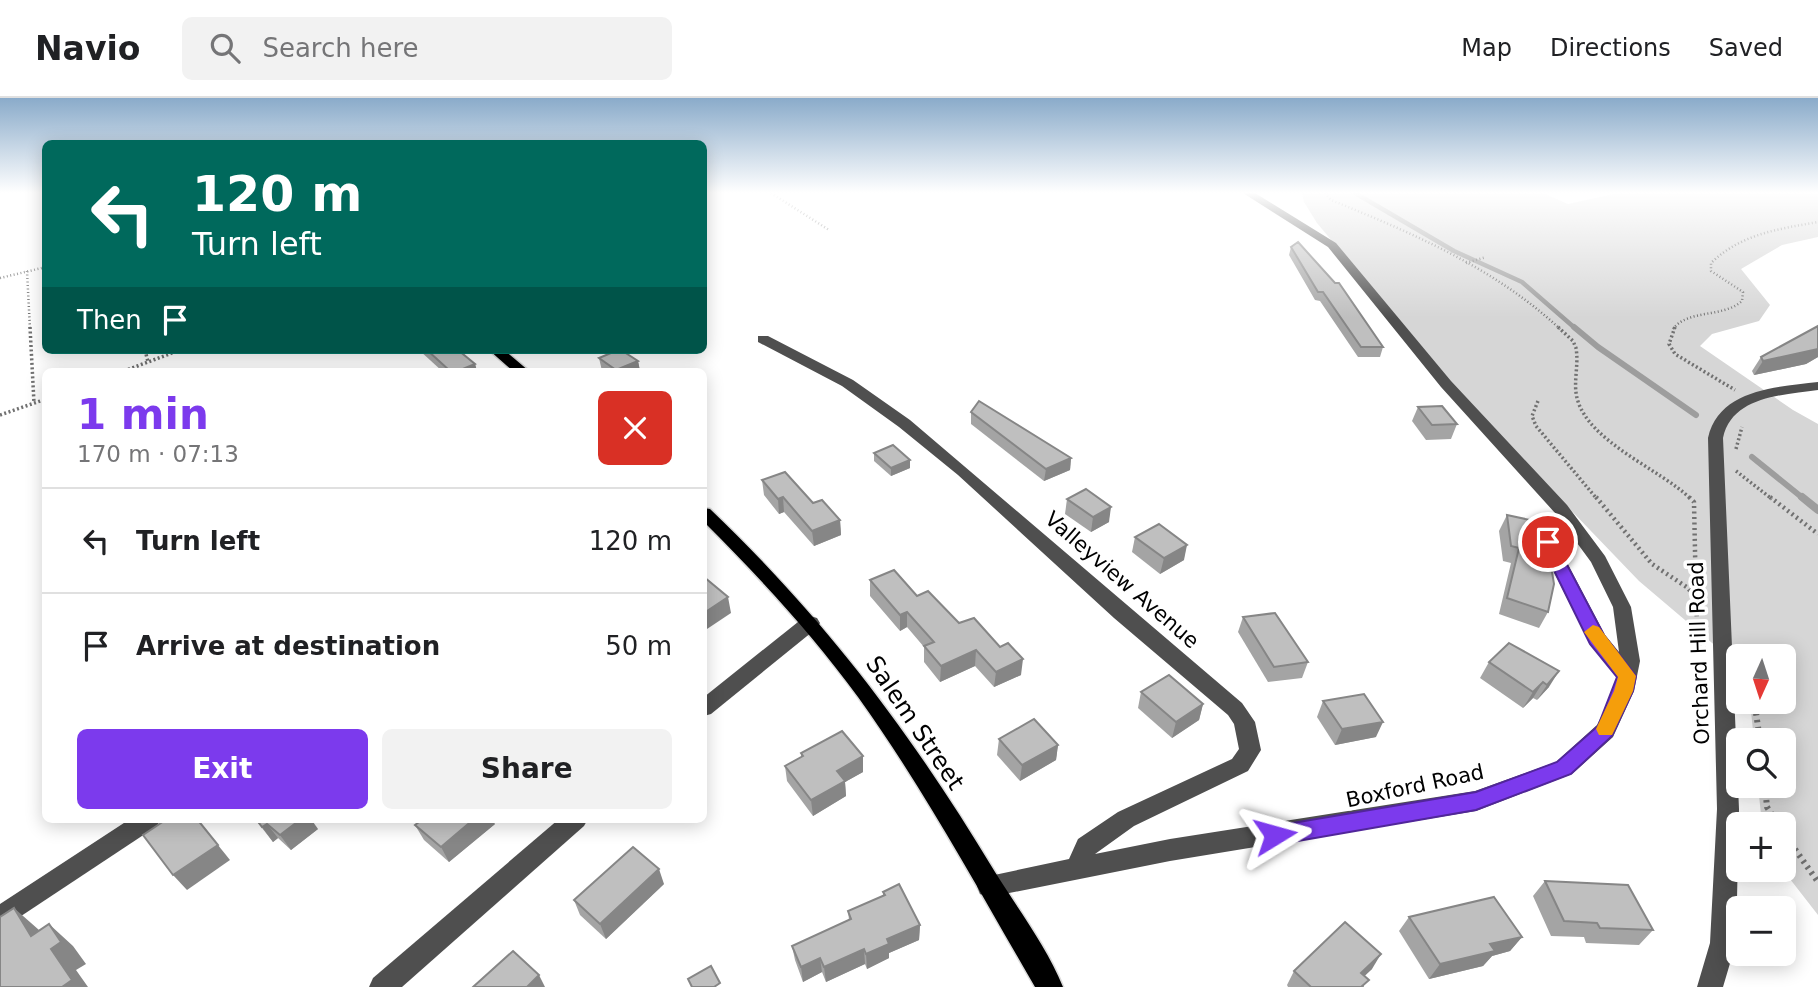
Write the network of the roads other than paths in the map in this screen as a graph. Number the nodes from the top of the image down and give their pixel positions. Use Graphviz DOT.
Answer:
graph roads {
  1 [pos="1315,234"];
  2 [pos="762,339"];
  3 [pos="501,354"];
  4 [pos="518,368"];
  5 [pos="1818,386"];
  6 [pos="707,516"];
  7 [pos="1548,542"];
  8 [pos="810,623"];
  9 [pos="1627,676"];
  10 [pos="707,706"];
  11 [pos="143,823"];
  12 [pos="571,823"];
  13 [pos="1077,869"];
  14 [pos="989,886"];
  15 [pos="0,918"];
  16 [pos="382,987"];
  17 [pos="1050,987"];
  18 [pos="1710,987"];
  1 -- 9 [label="street, Boxford Road"];
  2 -- 13 [label="street, Valleyview Avenue"];
  3 -- 4 [label="main road"];
  5 -- 18 [label="street, Orchard Hill Road"];
  6 -- 8 [label="main road, Salem Street"];
  7 -- 9 [label="street"];
  8 -- 10 [label="street"];
  8 -- 14 [label="main road, Salem Street"];
  9 -- 13 [label="street, Boxford Road"];
  11 -- 15 [label="street"];
  12 -- 16 [label="street"];
  13 -- 14 [label="street, Boxford Road"];
  14 -- 17 [label="main road, Salem Street"];
}
